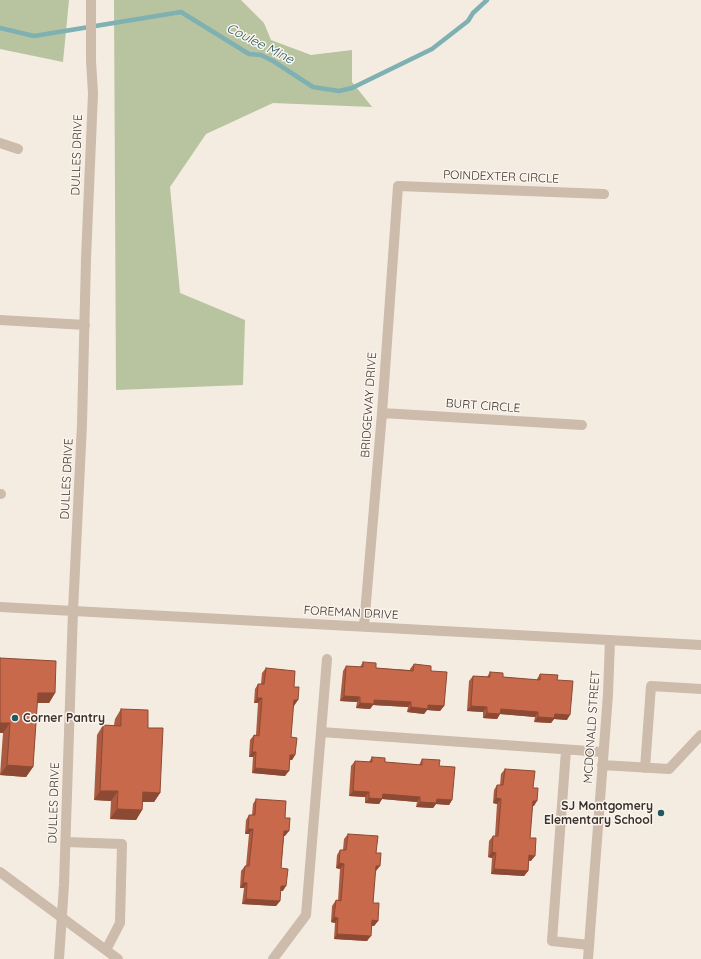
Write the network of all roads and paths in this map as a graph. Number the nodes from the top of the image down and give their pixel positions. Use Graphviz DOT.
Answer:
graph roads {
  1 [pos="91,0"];
  2 [pos="0,143"];
  3 [pos="18,149"];
  4 [pos="398,186"];
  5 [pos="604,194"];
  6 [pos="0,320"];
  7 [pos="85,325"];
  8 [pos="382,413"];
  9 [pos="582,425"];
  10 [pos="0,607"];
  11 [pos="74,611"];
  12 [pos="364,626"];
  13 [pos="610,640"];
  14 [pos="701,645"];
  15 [pos="327,659"];
  16 [pos="701,689"];
  17 [pos="321,732"];
  18 [pos="701,735"];
  19 [pos="566,750"];
  20 [pos="603,752"];
  21 [pos="602,765"];
  22 [pos="645,768"];
  23 [pos="66,842"];
  24 [pos="0,872"];
  25 [pos="62,918"];
  26 [pos="589,945"];
  27 [pos="106,950"];
  28 [pos="59,959"];
  29 [pos="118,959"];
  30 [pos="273,959"];
  31 [pos="588,959"];
  1 -- 7 [label="street, DULLES DRIVE"];
  2 -- 3 [label="street"];
  4 -- 5 [label="street, POINDEXTER CIRCLE"];
  4 -- 8 [label="street, BRIDGEWAY DRIVE"];
  6 -- 7 [label="street"];
  7 -- 11 [label="street, DULLES DRIVE"];
  8 -- 9 [label="street, BURT CIRCLE"];
  8 -- 12 [label="street, BRIDGEWAY DRIVE"];
  10 -- 11 [label="street, FOREMAN DRIVE"];
  11 -- 12 [label="street, FOREMAN DRIVE"];
  11 -- 23 [label="street, DULLES DRIVE"];
  12 -- 13 [label="street, FOREMAN DRIVE"];
  13 -- 14 [label="street, FOREMAN DRIVE"];
  13 -- 20 [label="street, MCDONALD STREET"];
  15 -- 17 [label="street"];
  16 -- 22 [label="street"];
  17 -- 19 [label="street"];
  17 -- 30 [label="street"];
  18 -- 22 [label="street"];
  19 -- 20 [label="street"];
  19 -- 26 [label="street"];
  20 -- 21 [label="street, MCDONALD STREET"];
  21 -- 22 [label="street"];
  21 -- 26 [label="street, MCDONALD STREET"];
  23 -- 25 [label="street, DULLES DRIVE"];
  23 -- 27 [label="street"];
  24 -- 25 [label="street"];
  25 -- 27 [label="street"];
  25 -- 28 [label="street, DULLES DRIVE"];
  26 -- 31 [label="street, MCDONALD STREET"];
  27 -- 29 [label="street"];
}
